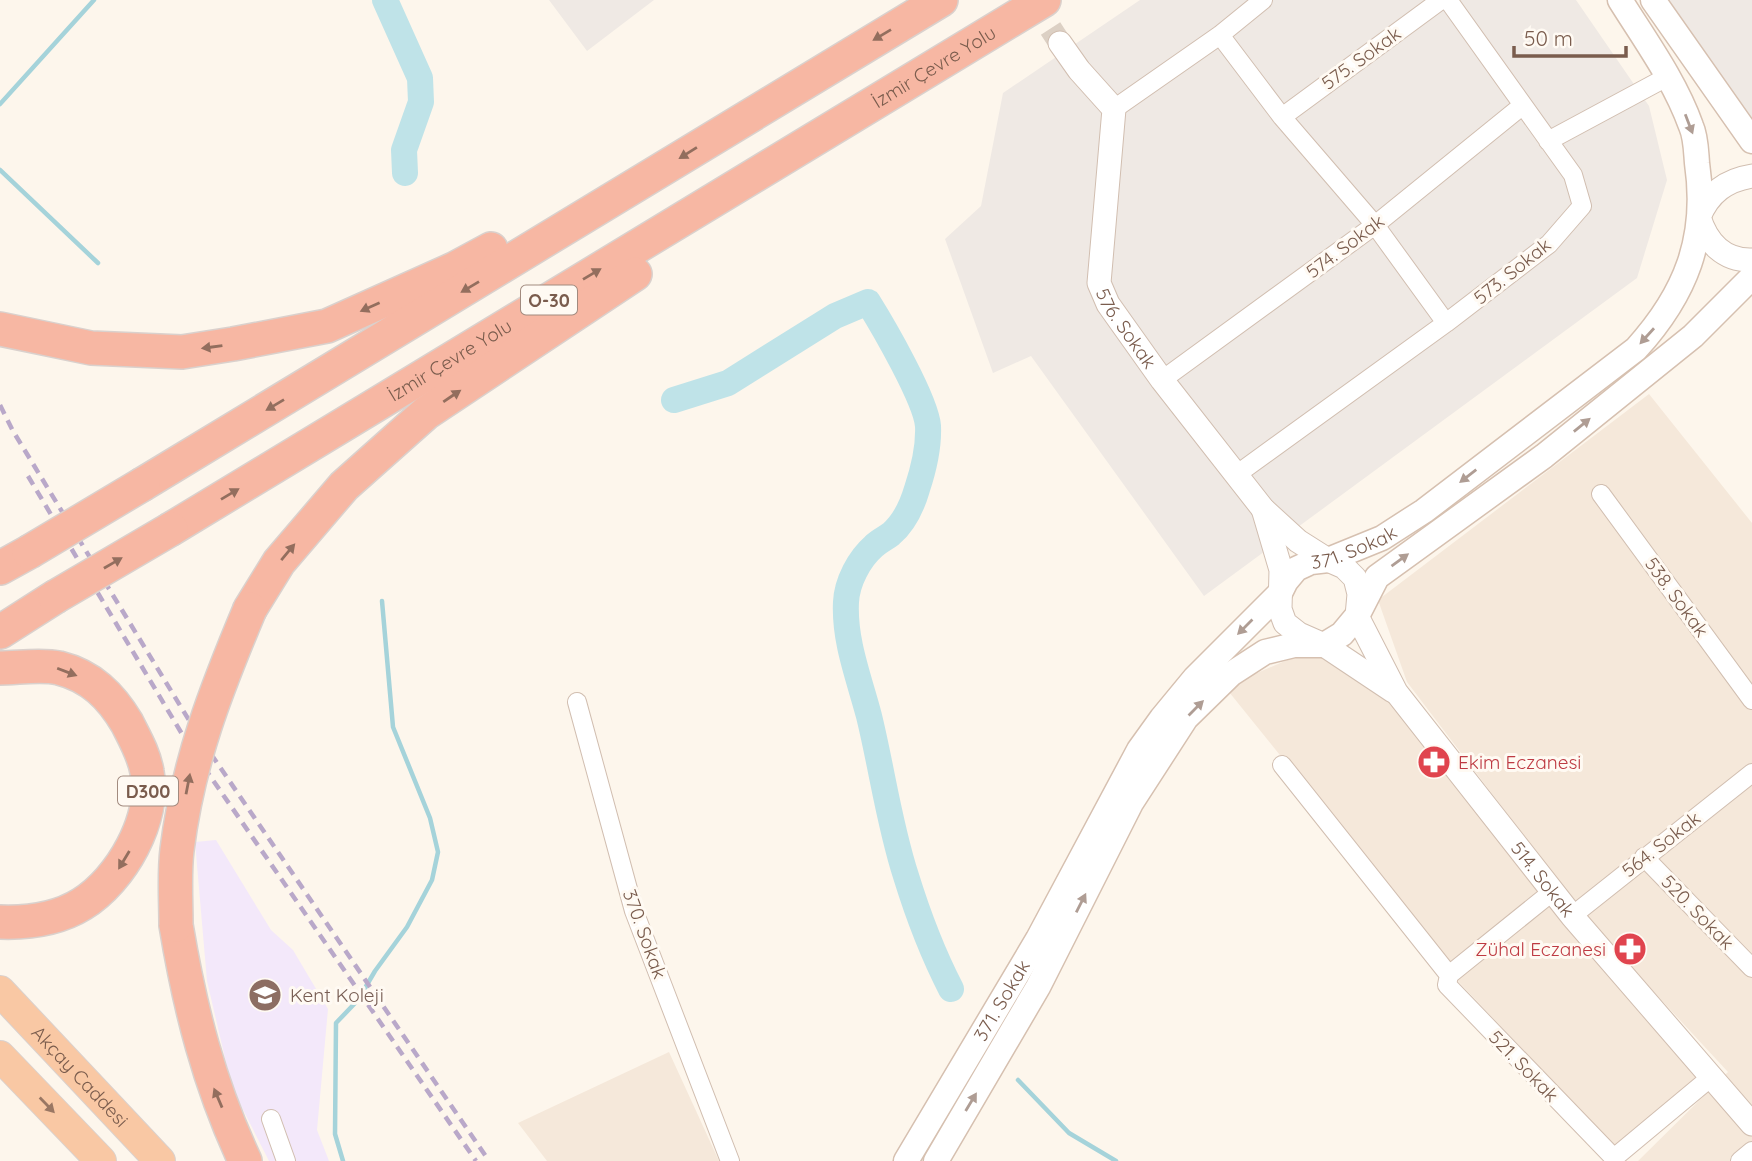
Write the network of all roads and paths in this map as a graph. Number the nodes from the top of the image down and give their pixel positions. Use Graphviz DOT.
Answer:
graph roads {
  1 [pos="941,0"];
  2 [pos="1044,0"];
  3 [pos="1263,0"];
  4 [pos="1441,0"];
  5 [pos="1448,0"];
  6 [pos="1620,0"];
  7 [pos="1653,0"];
  8 [pos="1220,35"];
  9 [pos="1060,43"];
  10 [pos="927,71"];
  11 [pos="1667,77"];
  12 [pos="1523,105"];
  13 [pos="1114,109"];
  14 [pos="1282,117"];
  15 [pos="1548,141"];
  16 [pos="1752,141"];
  17 [pos="653,174"];
  18 [pos="1752,176"];
  19 [pos="1699,217"];
  20 [pos="1375,225"];
  21 [pos="1752,260"];
  22 [pos="1752,277"];
  23 [pos="1446,323"];
  24 [pos="0,329"];
  25 [pos="1162,380"];
  26 [pos="1236,475"];
  27 [pos="1601,494"];
  28 [pos="1263,509"];
  29 [pos="1328,560"];
  30 [pos="0,568"];
  31 [pos="1280,593"];
  32 [pos="1357,616"];
  33 [pos="0,632"];
  34 [pos="1324,645"];
  35 [pos="0,668"];
  36 [pos="1395,692"];
  37 [pos="1752,700"];
  38 [pos="577,702"];
  39 [pos="1282,765"];
  40 [pos="1752,773"];
  41 [pos="1644,857"];
  42 [pos="1552,892"];
  43 [pos="1572,916"];
  44 [pos="0,922"];
  45 [pos="1752,968"];
  46 [pos="1449,975"];
  47 [pos="0,991"];
  48 [pos="0,1056"];
  49 [pos="1710,1078"];
  50 [pos="1748,1113"];
  51 [pos="271,1119"];
  52 [pos="1752,1151"];
  53 [pos="1614,1159"];
  54 [pos="101,1161"];
  55 [pos="160,1161"];
  56 [pos="245,1161"];
  57 [pos="286,1161"];
  58 [pos="730,1161"];
  59 [pos="906,1161"];
  60 [pos="936,1161"];
  61 [pos="1740,1161"];
  1 -- 17 [label="highway, O-30, one-way"];
  2 -- 10 [label="highway, İzmir Çevre Yolu / O-30"];
  3 -- 8 [label="street"];
  4 -- 14 [label="street, 575. Sokak"];
  5 -- 12 [label="street, 573. Sokak"];
  6 -- 11 [label="main road, 371. Sokak"];
  7 -- 16 [label="main road"];
  8 -- 13 [label="street"];
  8 -- 14 [label="street"];
  9 -- 13 [label="street"];
  33 -- 10 [label="highway, İzmir Çevre Yolu / O-30, one-way, bridge"];
  56 -- 10 [label="highway, one-way, bridge"];
  11 -- 15 [label="street"];
  11 -- 19 [label="main road, 371. Sokak, one-way"];
  12 -- 15 [label="street, 573. Sokak"];
  12 -- 20 [label="street, 574. Sokak"];
  13 -- 25 [label="street, 576. Sokak"];
  14 -- 20 [label="street"];
  15 -- 23 [label="street, 573. Sokak"];
  17 -- 24 [label="highway, one-way"];
  17 -- 30 [label="highway, O-30, one-way, bridge"];
  18 -- 19 [label="street"];
  19 -- 21 [label="street"];
  19 -- 29 [label="main road, 371. Sokak, one-way"];
  20 -- 23 [label="street"];
  20 -- 25 [label="street, 574. Sokak"];
  32 -- 22 [label="main road, 371. Sokak, one-way"];
  23 -- 26 [label="street, 573. Sokak"];
  25 -- 26 [label="street, 576. Sokak"];
  26 -- 28 [label="street, 576. Sokak"];
  27 -- 37 [label="street, 538. Sokak"];
  28 -- 29 [label="street"];
  28 -- 31 [label="street"];
  29 -- 31 [label="main road, 371. Sokak"];
  29 -- 32 [label="street"];
  31 -- 34 [label="street"];
  31 -- 59 [label="main road, 371. Sokak, one-way"];
  32 -- 34 [label="main road, 371. Sokak"];
  32 -- 36 [label="street"];
  34 -- 36 [label="street"];
  60 -- 34 [label="main road, 371. Sokak, one-way"];
  35 -- 44 [label="highway, D300, one-way"];
  36 -- 42 [label="street, 514. Sokak"];
  38 -- 58 [label="street, 370. Sokak"];
  39 -- 46 [label="street"];
  40 -- 41 [label="street, 564. Sokak"];
  41 -- 43 [label="street, 564. Sokak"];
  41 -- 45 [label="street, 520. Sokak"];
  42 -- 43 [label="street, 514. Sokak"];
  42 -- 46 [label="street"];
  43 -- 49 [label="street, 514. Sokak"];
  46 -- 53 [label="street, 521. Sokak"];
  47 -- 55 [label="highway, Akçay Caddesi"];
  48 -- 54 [label="highway, one-way"];
  49 -- 50 [label="street, 514. Sokak"];
  49 -- 53 [label="street, 521. Sokak"];
  51 -- 57 [label="street"];
  52 -- 61 [label="street"];
}
